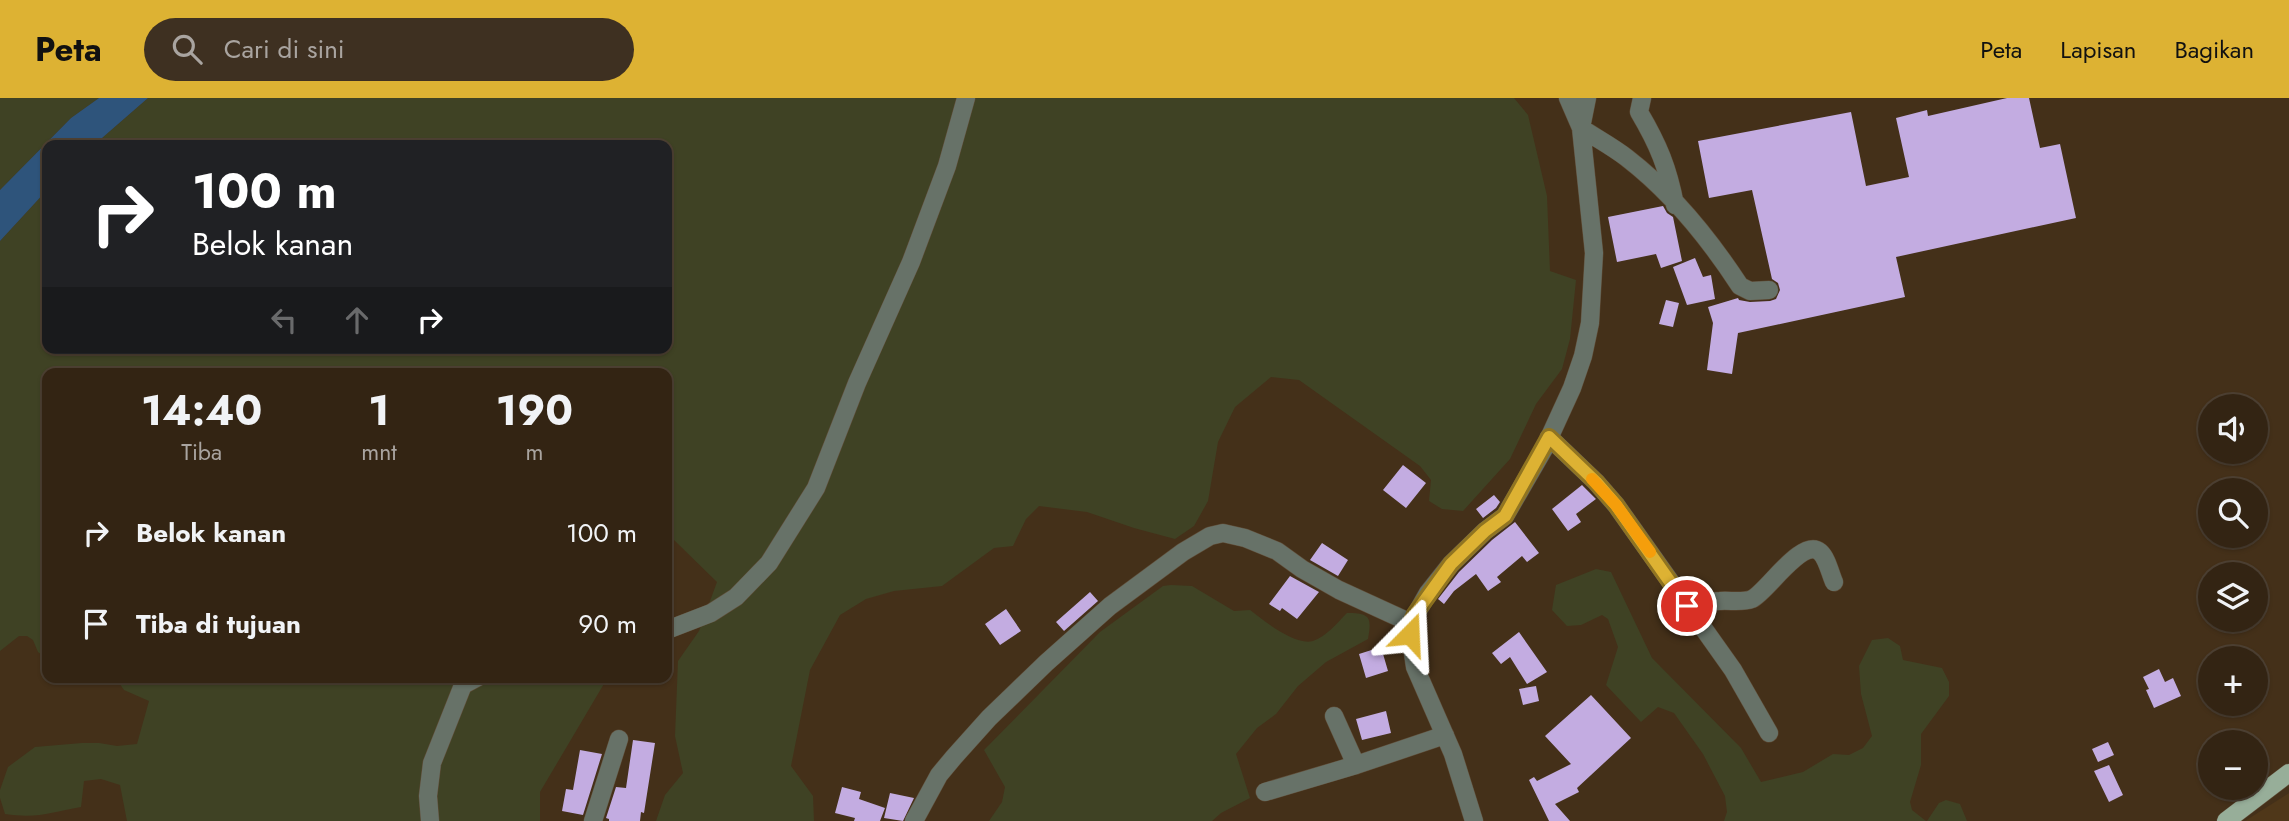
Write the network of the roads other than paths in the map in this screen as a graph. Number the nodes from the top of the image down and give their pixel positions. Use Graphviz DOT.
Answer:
graph roads {
  1 [pos="966,98"];
  2 [pos="1568,98"];
  3 [pos="1587,98"];
  4 [pos="1642,98"];
  5 [pos="1581,128"];
  6 [pos="1675,205"];
  7 [pos="1769,290"];
  8 [pos="1549,437"];
  9 [pos="1834,582"];
  10 [pos="1687,606"];
  11 [pos="1411,623"];
  12 [pos="672,629"];
  13 [pos="467,683"];
  14 [pos="1334,716"];
  15 [pos="1769,733"];
  16 [pos="1445,735"];
  17 [pos="619,739"];
  18 [pos="1356,765"];
  19 [pos="2289,773"];
  20 [pos="1265,792"];
  21 [pos="430,821"];
  22 [pos="593,821"];
  23 [pos="914,821"];
  24 [pos="1474,821"];
  25 [pos="2226,821"];
  1 -- 12 [label="street"];
  2 -- 5 [label="street"];
  3 -- 5 [label="street"];
  4 -- 6 [label="street"];
  5 -- 6 [label="street"];
  5 -- 8 [label="street"];
  6 -- 7 [label="street"];
  8 -- 10 [label="street"];
  8 -- 11 [label="street"];
  9 -- 10 [label="street"];
  10 -- 15 [label="street"];
  11 -- 16 [label="street"];
  11 -- 23 [label="street"];
  13 -- 21 [label="street"];
  14 -- 18 [label="street"];
  16 -- 18 [label="street"];
  16 -- 24 [label="street"];
  17 -- 22 [label="street"];
  18 -- 20 [label="street"];
  19 -- 25 [label="main road"];
}
